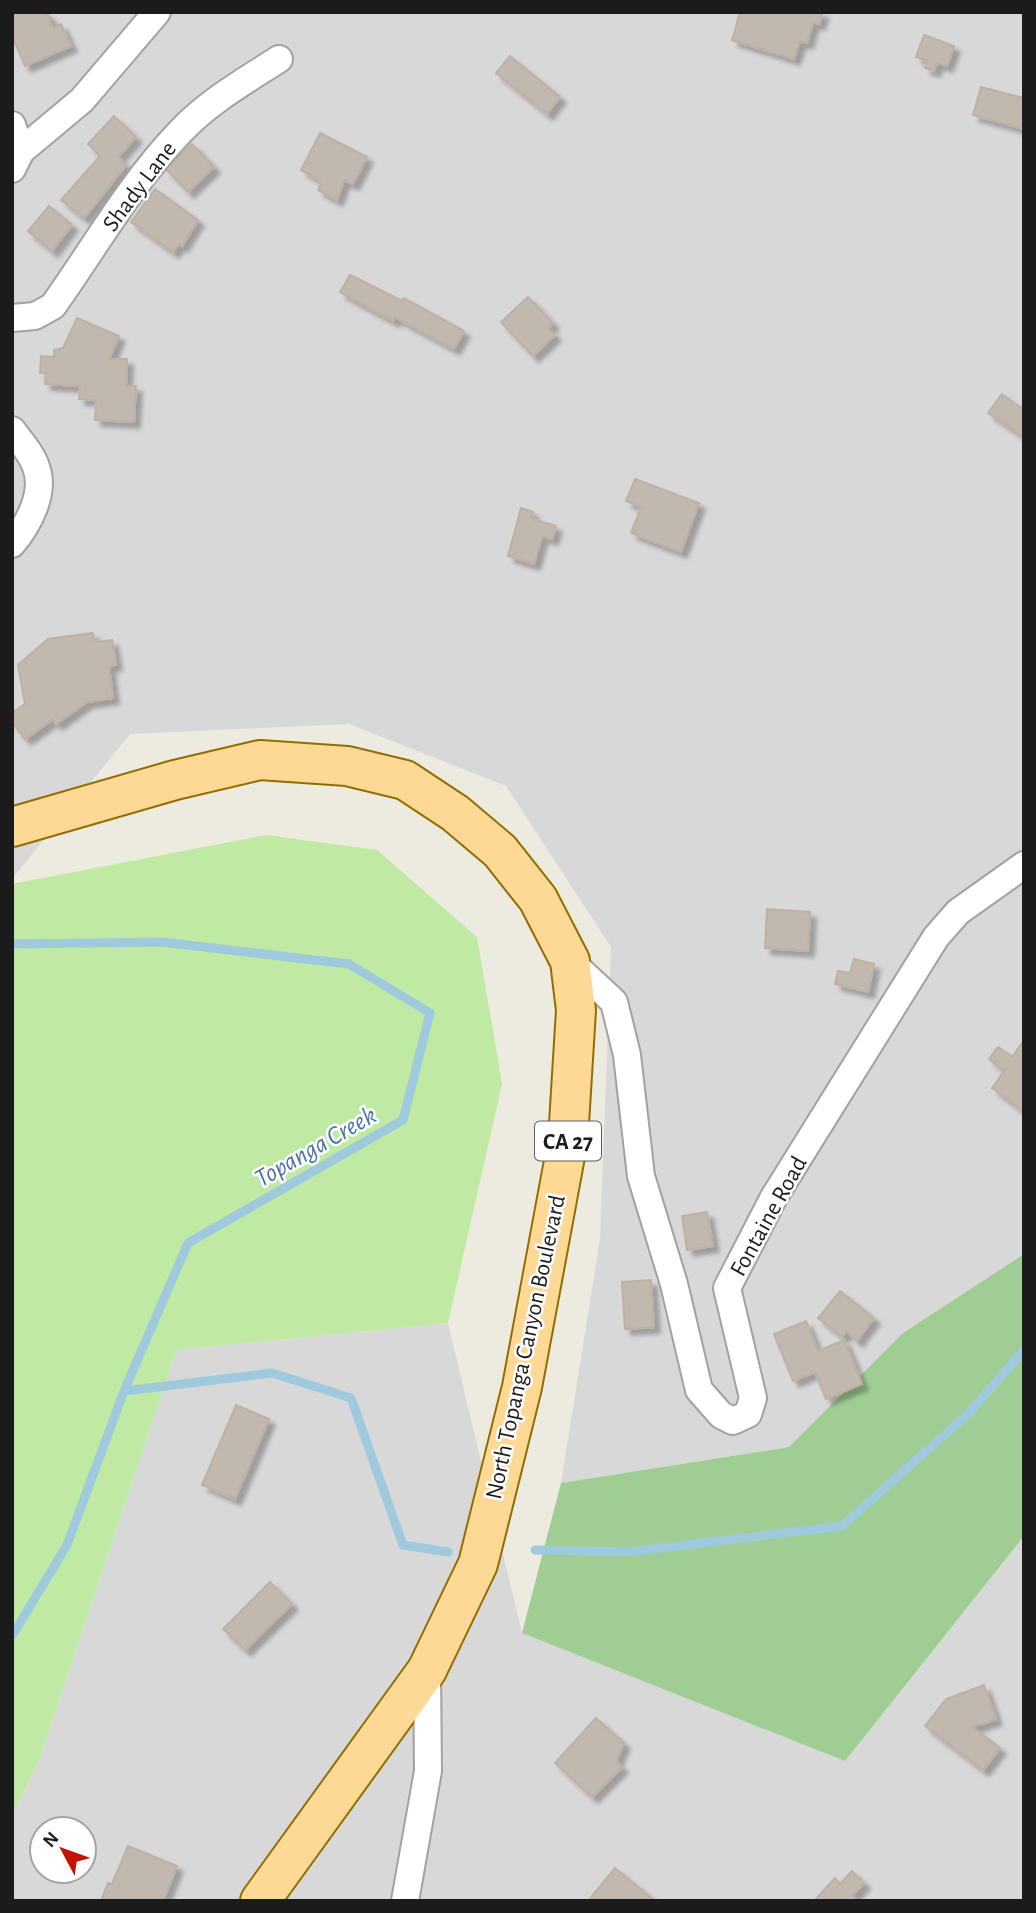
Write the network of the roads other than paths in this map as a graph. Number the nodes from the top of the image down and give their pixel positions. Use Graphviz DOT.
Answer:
graph roads {
  1 [pos="157,12"];
  2 [pos="279,59"];
  3 [pos="12,125"];
  4 [pos="17,160"];
  5 [pos="12,318"];
  6 [pos="12,430"];
  7 [pos="12,544"];
  8 [pos="12,828"];
  9 [pos="1024,865"];
  10 [pos="570,961"];
  11 [pos="427,1670"];
  12 [pos="260,1901"];
  13 [pos="405,1901"];
  1 -- 4 [label="street"];
  2 -- 5 [label="street, Shady Lane"];
  3 -- 4 [label="street"];
  6 -- 7 [label="street"];
  8 -- 10 [label="main road, North Topanga Canyon Boulevard / CA 27"];
  9 -- 10 [label="street, Fontaine Road"];
  10 -- 11 [label="main road, North Topanga Canyon Boulevard / CA 27"];
  11 -- 12 [label="main road, North Topanga Canyon Boulevard / CA 27"];
  11 -- 13 [label="street"];
}
